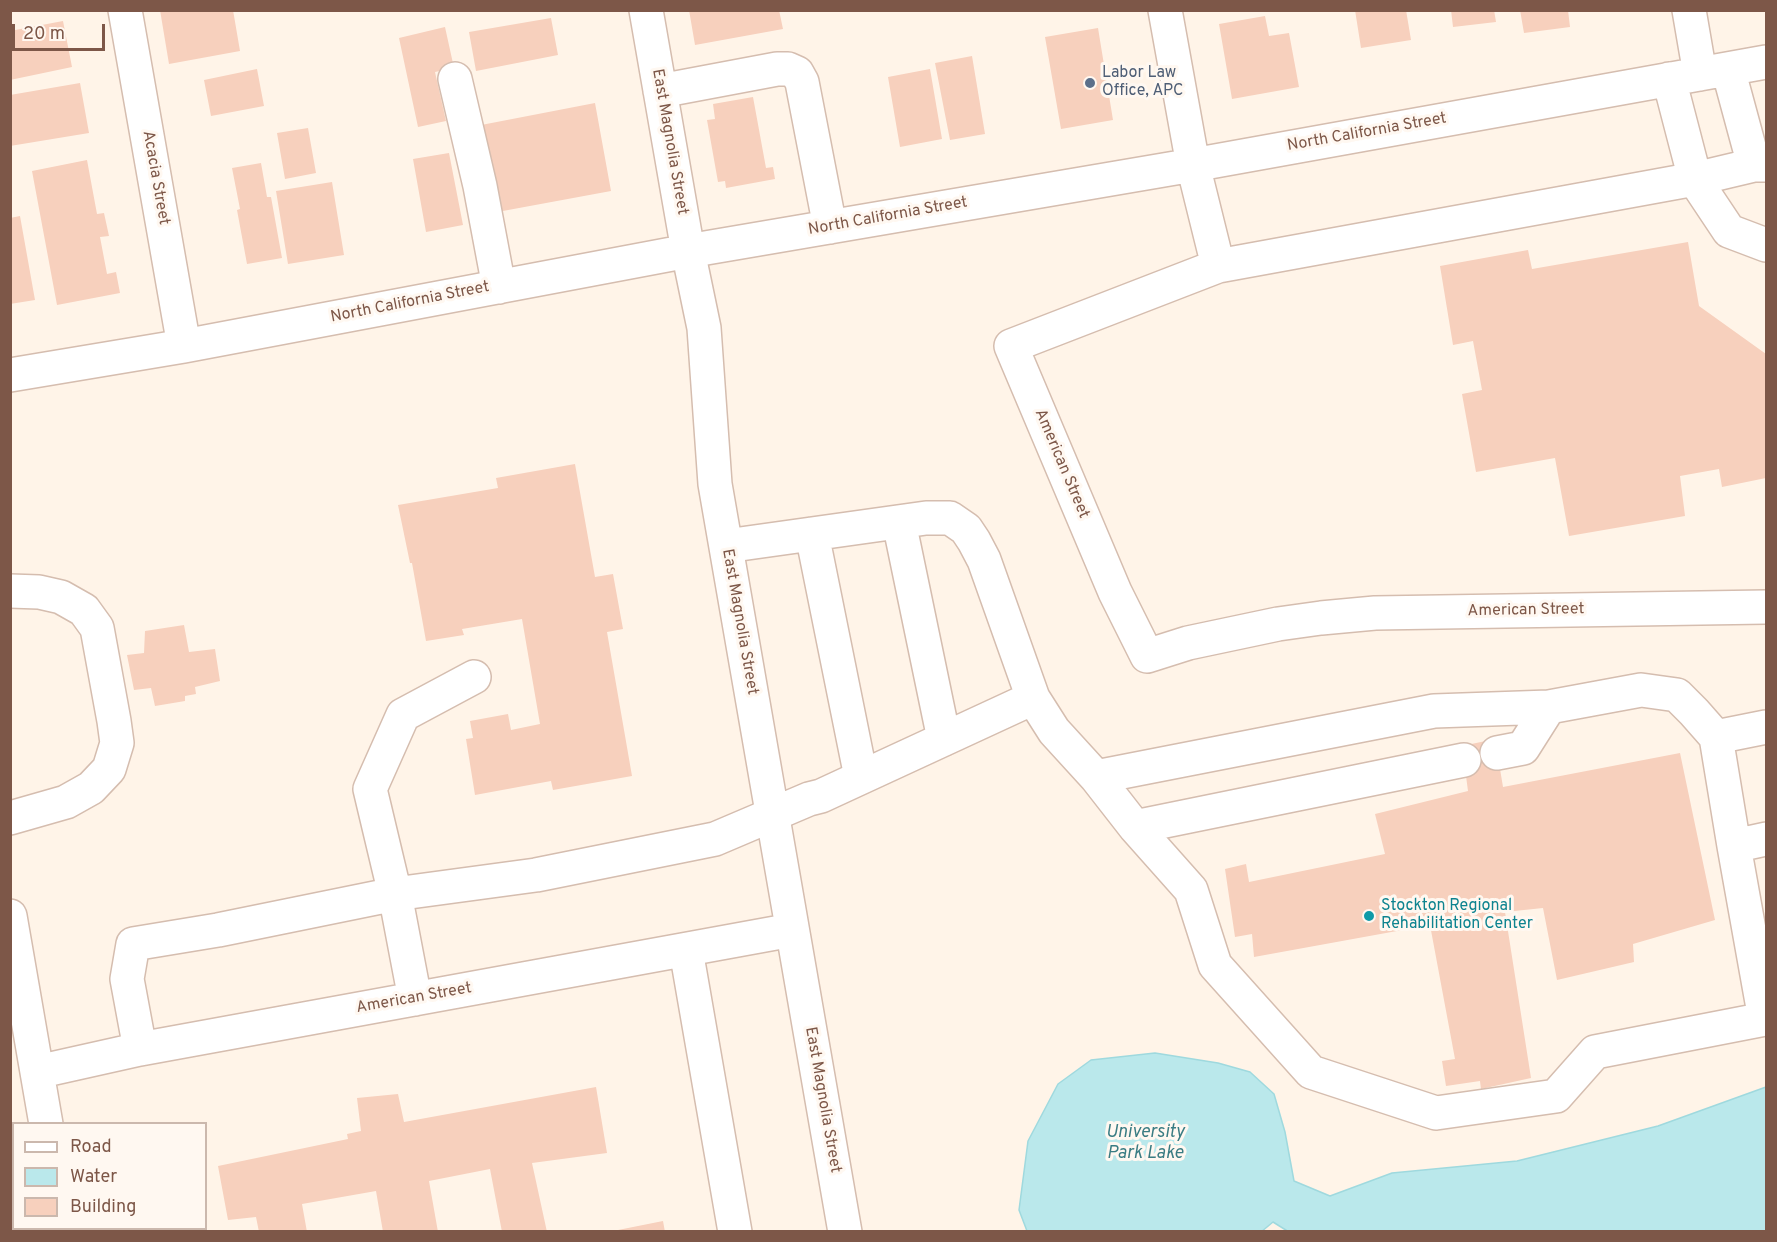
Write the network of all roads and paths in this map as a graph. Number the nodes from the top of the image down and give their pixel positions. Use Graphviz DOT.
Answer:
graph roads {
  1 [pos="125,10"];
  2 [pos="646,10"];
  3 [pos="1165,10"];
  4 [pos="1689,10"];
  5 [pos="1767,62"];
  6 [pos="1699,74"];
  7 [pos="454,79"];
  8 [pos="660,91"];
  9 [pos="1193,165"];
  10 [pos="1760,165"];
  11 [pos="1695,179"];
  12 [pos="830,227"];
  13 [pos="1767,244"];
  14 [pos="688,251"];
  15 [pos="1218,266"];
  16 [pos="499,287"];
  17 [pos="184,346"];
  18 [pos="10,375"];
  19 [pos="899,522"];
  20 [pos="812,534"];
  21 [pos="726,546"];
  22 [pos="10,591"];
  23 [pos="1767,607"];
  24 [pos="474,677"];
  25 [pos="1032,698"];
  26 [pos="1549,707"];
  27 [pos="1767,727"];
  28 [pos="1716,737"];
  29 [pos="944,739"];
  30 [pos="1497,753"];
  31 [pos="1464,760"];
  32 [pos="861,777"];
  33 [pos="1096,777"];
  34 [pos="773,815"];
  35 [pos="10,818"];
  36 [pos="1135,827"];
  37 [pos="1767,839"];
  38 [pos="1734,846"];
  39 [pos="395,894"];
  40 [pos="10,916"];
  41 [pos="1758,926"];
  42 [pos="792,930"];
  43 [pos="686,950"];
  44 [pos="415,999"];
  45 [pos="1766,1018"];
  46 [pos="140,1049"];
  47 [pos="37,1072"];
  48 [pos="46,1122"];
  49 [pos="735,1232"];
  50 [pos="845,1232"];
  1 -- 17 [label="street, Acacia Street"];
  2 -- 8 [label="street, East Magnolia Street"];
  3 -- 9 [label="street"];
  4 -- 6 [label="street"];
  5 -- 6 [label="street, North California Street"];
  6 -- 9 [label="street, North California Street"];
  6 -- 10 [label="street"];
  6 -- 11 [label="street"];
  7 -- 16 [label="street"];
  8 -- 12 [label="street"];
  8 -- 14 [label="street, East Magnolia Street"];
  9 -- 12 [label="street, North California Street"];
  9 -- 15 [label="street"];
  10 -- 11 [label="street, American Street"];
  11 -- 13 [label="street"];
  11 -- 15 [label="street, American Street"];
  12 -- 14 [label="street, North California Street"];
  14 -- 16 [label="street, North California Street"];
  14 -- 21 [label="street, East Magnolia Street"];
  15 -- 23 [label="street, American Street"];
  16 -- 17 [label="street, North California Street"];
  17 -- 18 [label="street, North California Street"];
  19 -- 20 [label="street"];
  19 -- 25 [label="street"];
  19 -- 29 [label="street"];
  20 -- 21 [label="street"];
  20 -- 32 [label="street"];
  21 -- 34 [label="street, East Magnolia Street"];
  22 -- 35 [label="street"];
  24 -- 39 [label="street"];
  25 -- 29 [label="street"];
  25 -- 33 [label="street"];
  26 -- 28 [label="street"];
  26 -- 30 [label="street"];
  26 -- 33 [label="street"];
  27 -- 28 [label="street"];
  28 -- 38 [label="street"];
  29 -- 32 [label="street"];
  31 -- 36 [label="street"];
  32 -- 34 [label="street"];
  33 -- 36 [label="street"];
  34 -- 39 [label="street"];
  34 -- 42 [label="street, East Magnolia Street"];
  36 -- 45 [label="street"];
  37 -- 38 [label="street"];
  38 -- 41 [label="street"];
  39 -- 44 [label="street"];
  39 -- 46 [label="street"];
  40 -- 47 [label="street"];
  41 -- 45 [label="street"];
  42 -- 43 [label="street, American Street"];
  42 -- 50 [label="street, East Magnolia Street"];
  43 -- 44 [label="street, American Street"];
  43 -- 49 [label="street"];
  44 -- 46 [label="street, American Street"];
  46 -- 47 [label="street, American Street"];
  47 -- 48 [label="street"];
}
